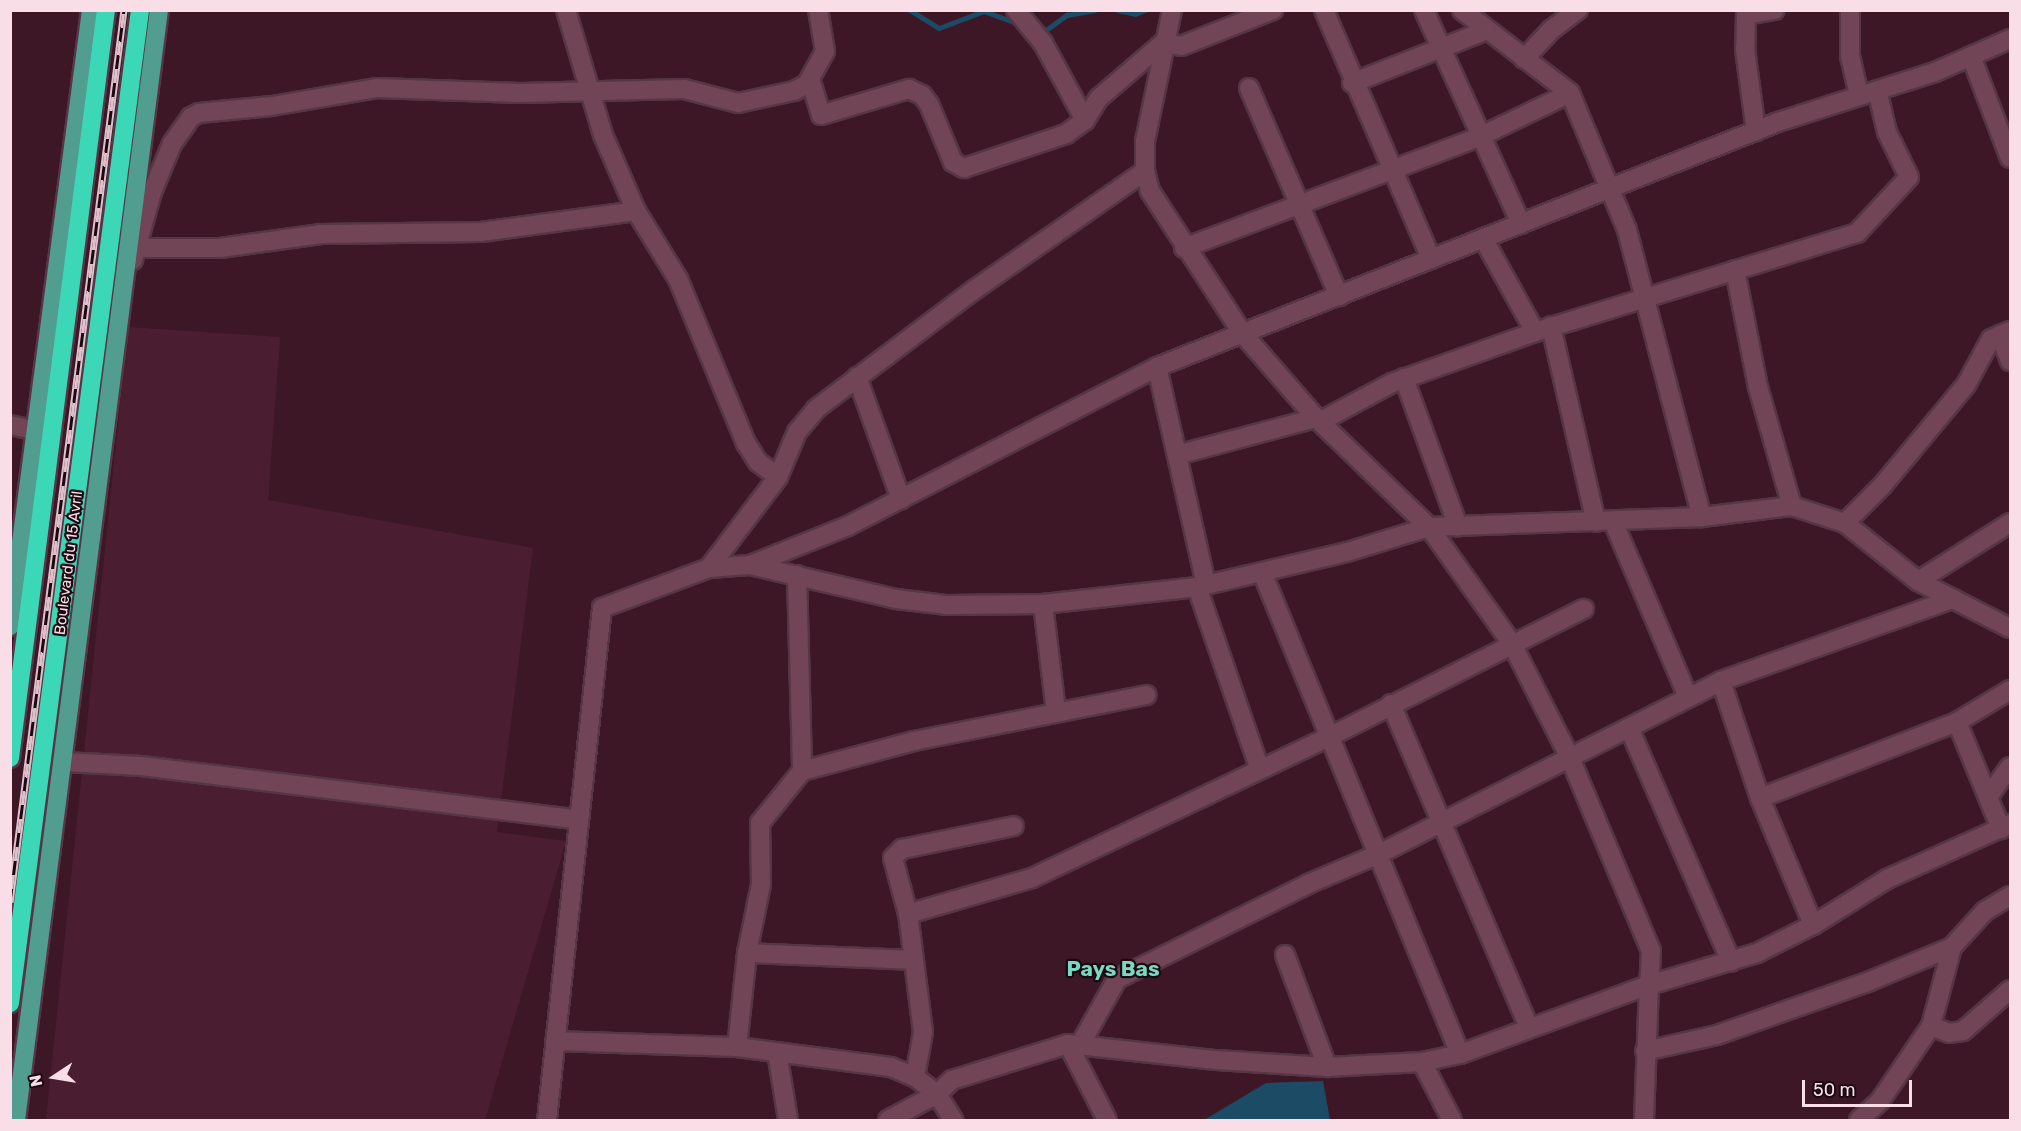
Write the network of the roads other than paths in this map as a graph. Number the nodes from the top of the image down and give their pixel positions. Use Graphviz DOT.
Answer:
graph roads {
  1 [pos="92,10"];
  2 [pos="106,10"];
  3 [pos="140,10"];
  4 [pos="159,10"];
  5 [pos="566,10"];
  6 [pos="818,10"];
  7 [pos="1172,10"];
  8 [pos="1273,10"];
  9 [pos="1324,10"];
  10 [pos="1424,10"];
  11 [pos="1462,10"];
  12 [pos="1578,10"];
  13 [pos="1775,10"];
  14 [pos="1850,10"];
  15 [pos="1018,11"];
  16 [pos="1746,13"];
  17 [pos="1487,30"];
  18 [pos="2010,39"];
  19 [pos="1163,44"];
  20 [pos="1441,50"];
  21 [pos="1971,56"];
  22 [pos="1524,59"];
  23 [pos="808,82"];
  24 [pos="1352,83"];
  25 [pos="1249,88"];
  26 [pos="1877,90"];
  27 [pos="590,93"];
  28 [pos="1570,93"];
  29 [pos="1859,95"];
  30 [pos="1085,120"];
  31 [pos="1756,131"];
  32 [pos="1479,137"];
  33 [pos="2010,158"];
  34 [pos="1389,168"];
  35 [pos="1145,171"];
  36 [pos="1612,188"];
  37 [pos="1297,203"];
  38 [pos="636,211"];
  39 [pos="1521,224"];
  40 [pos="1483,238"];
  41 [pos="136,248"];
  42 [pos="1184,248"];
  43 [pos="1431,259"];
  44 [pos="1735,270"];
  45 [pos="120,295"];
  46 [pos="1339,296"];
  47 [pos="1644,297"];
  48 [pos="1543,329"];
  49 [pos="2005,333"];
  50 [pos="1243,334"];
  51 [pos="2010,361"];
  52 [pos="1157,367"];
  53 [pos="856,377"];
  54 [pos="1404,378"];
  55 [pos="1318,420"];
  56 [pos="10,424"];
  57 [pos="34,430"];
  58 [pos="1177,455"];
  59 [pos="778,477"];
  60 [pos="901,499"];
  61 [pos="1792,506"];
  62 [pos="1702,517"];
  63 [pos="1604,522"];
  64 [pos="1845,523"];
  65 [pos="2010,523"];
  66 [pos="1458,526"];
  67 [pos="1429,527"];
  68 [pos="750,565"];
  69 [pos="709,568"];
  70 [pos="1262,572"];
  71 [pos="797,575"];
  72 [pos="1918,581"];
  73 [pos="1201,586"];
  74 [pos="1953,599"];
  75 [pos="1043,604"];
  76 [pos="1584,609"];
  77 [pos="10,626"];
  78 [pos="2010,628"];
  79 [pos="1512,644"];
  80 [pos="1721,681"];
  81 [pos="2010,690"];
  82 [pos="1147,695"];
  83 [pos="1688,697"];
  84 [pos="1390,704"];
  85 [pos="1056,712"];
  86 [pos="1957,722"];
  87 [pos="1629,728"];
  88 [pos="1330,736"];
  89 [pos="10,758"];
  90 [pos="1570,758"];
  91 [pos="64,762"];
  92 [pos="1259,767"];
  93 [pos="2010,767"];
  94 [pos="802,771"];
  95 [pos="1988,797"];
  96 [pos="1761,798"];
  97 [pos="578,820"];
  98 [pos="1442,822"];
  99 [pos="1014,826"];
  100 [pos="2006,826"];
  101 [pos="1381,854"];
  102 [pos="2010,896"];
  103 [pos="908,914"];
  104 [pos="1813,925"];
  105 [pos="1952,947"];
  106 [pos="747,954"];
  107 [pos="1285,956"];
  108 [pos="914,960"];
  109 [pos="1731,962"];
  110 [pos="1649,985"];
  111 [pos="2010,990"];
  112 [pos="10,1003"];
  113 [pos="1931,1026"];
  114 [pos="1529,1028"];
  115 [pos="555,1041"];
  116 [pos="1074,1044"];
  117 [pos="737,1047"];
  118 [pos="1645,1050"];
  119 [pos="777,1052"];
  120 [pos="1460,1054"];
  121 [pos="1422,1062"];
  122 [pos="1327,1067"];
  123 [pos="915,1077"];
  124 [pos="937,1094"];
  125 [pos="16,1120"];
  126 [pos="548,1120"];
  127 [pos="788,1120"];
  128 [pos="888,1120"];
  129 [pos="953,1120"];
  130 [pos="1107,1120"];
  131 [pos="1452,1120"];
  132 [pos="1644,1120"];
  133 [pos="1859,1120"];
  1 -- 57 [label="main road"];
  2 -- 89 [label="highway"];
  3 -- 112 [label="highway, Boulevard du 15 Avril"];
  4 -- 45 [label="main road, Boulevard du 15 Avril"];
  5 -- 27 [label="street"];
  6 -- 23 [label="street"];
  7 -- 19 [label="street"];
  8 -- 19 [label="street"];
  9 -- 24 [label="street"];
  10 -- 20 [label="street"];
  11 -- 17 [label="street"];
  12 -- 22 [label="street"];
  13 -- 16 [label="street"];
  14 -- 29 [label="street"];
  15 -- 30 [label="street"];
  16 -- 31 [label="street"];
  17 -- 20 [label="street"];
  17 -- 22 [label="street"];
  18 -- 21 [label="street"];
  19 -- 30 [label="street"];
  19 -- 35 [label="street"];
  20 -- 24 [label="street"];
  20 -- 32 [label="street"];
  21 -- 26 [label="street"];
  21 -- 33 [label="street"];
  22 -- 28 [label="street"];
  23 -- 27 [label="street"];
  23 -- 30 [label="street"];
  24 -- 34 [label="street"];
  25 -- 37 [label="street"];
  26 -- 29 [label="street"];
  26 -- 44 [label="street"];
  27 -- 38 [label="street"];
  27 -- 41 [label="street"];
  28 -- 32 [label="street"];
  28 -- 36 [label="street"];
  29 -- 31 [label="street"];
  31 -- 36 [label="street"];
  32 -- 34 [label="street"];
  32 -- 39 [label="street"];
  34 -- 37 [label="street"];
  34 -- 43 [label="street"];
  35 -- 42 [label="street"];
  35 -- 53 [label="street"];
  36 -- 39 [label="street"];
  36 -- 47 [label="street"];
  37 -- 42 [label="street"];
  37 -- 46 [label="street"];
  38 -- 41 [label="street"];
  38 -- 59 [label="street"];
  39 -- 40 [label="street"];
  40 -- 43 [label="street"];
  40 -- 48 [label="street"];
  41 -- 45 [label="street"];
  42 -- 50 [label="street"];
  43 -- 46 [label="street"];
  44 -- 47 [label="street"];
  44 -- 61 [label="street"];
  45 -- 91 [label="main road, Boulevard du 15 Avril"];
  46 -- 50 [label="street"];
  47 -- 48 [label="street"];
  47 -- 62 [label="street"];
  48 -- 54 [label="street"];
  48 -- 63 [label="street"];
  49 -- 51 [label="street"];
  49 -- 64 [label="street"];
  50 -- 52 [label="street"];
  50 -- 55 [label="street"];
  52 -- 58 [label="street"];
  52 -- 60 [label="street"];
  53 -- 59 [label="street"];
  53 -- 60 [label="street"];
  54 -- 55 [label="street"];
  54 -- 66 [label="street"];
  55 -- 58 [label="street"];
  55 -- 67 [label="street"];
  56 -- 57 [label="street"];
  57 -- 77 [label="main road"];
  58 -- 73 [label="street"];
  59 -- 69 [label="street"];
  60 -- 68 [label="street"];
  61 -- 62 [label="street"];
  61 -- 64 [label="street"];
  62 -- 63 [label="street"];
  63 -- 66 [label="street"];
  63 -- 83 [label="street"];
  64 -- 72 [label="street"];
  65 -- 72 [label="street"];
  66 -- 67 [label="street"];
  67 -- 70 [label="street"];
  67 -- 79 [label="street"];
  68 -- 69 [label="street"];
  68 -- 71 [label="street"];
  69 -- 97 [label="street"];
  70 -- 73 [label="street"];
  70 -- 88 [label="street"];
  71 -- 75 [label="street"];
  71 -- 94 [label="street"];
  72 -- 74 [label="street"];
  73 -- 75 [label="street"];
  73 -- 92 [label="street"];
  74 -- 78 [label="street"];
  74 -- 80 [label="street"];
  75 -- 85 [label="street"];
  76 -- 79 [label="street"];
  79 -- 84 [label="street"];
  79 -- 90 [label="street"];
  80 -- 83 [label="street"];
  80 -- 96 [label="street"];
  81 -- 86 [label="street"];
  82 -- 85 [label="street"];
  83 -- 87 [label="street"];
  84 -- 88 [label="street"];
  84 -- 98 [label="street"];
  85 -- 94 [label="street"];
  86 -- 95 [label="street"];
  86 -- 96 [label="street"];
  87 -- 90 [label="street"];
  87 -- 109 [label="street"];
  88 -- 92 [label="street"];
  88 -- 101 [label="street"];
  90 -- 98 [label="street"];
  90 -- 110 [label="street"];
  91 -- 97 [label="street"];
  91 -- 125 [label="main road, Boulevard du 15 Avril"];
  92 -- 103 [label="street"];
  93 -- 95 [label="street"];
  94 -- 106 [label="street"];
  95 -- 100 [label="street"];
  96 -- 104 [label="street"];
  97 -- 115 [label="street"];
  98 -- 101 [label="street"];
  98 -- 114 [label="street"];
  99 -- 103 [label="street"];
  100 -- 104 [label="street"];
  101 -- 116 [label="street"];
  101 -- 120 [label="street"];
  102 -- 105 [label="street"];
  103 -- 108 [label="street"];
  104 -- 109 [label="street"];
  105 -- 113 [label="street"];
  105 -- 118 [label="street"];
  106 -- 108 [label="street"];
  106 -- 117 [label="street"];
  107 -- 122 [label="street"];
  108 -- 123 [label="street"];
  109 -- 110 [label="street"];
  110 -- 114 [label="street"];
  110 -- 118 [label="street"];
  111 -- 113 [label="street"];
  113 -- 133 [label="street"];
  114 -- 120 [label="street"];
  115 -- 117 [label="street"];
  115 -- 126 [label="street"];
  116 -- 122 [label="street"];
  116 -- 124 [label="street"];
  116 -- 130 [label="street"];
  117 -- 119 [label="street"];
  118 -- 132 [label="street"];
  119 -- 123 [label="street"];
  119 -- 127 [label="street"];
  120 -- 121 [label="street"];
  121 -- 122 [label="street"];
  121 -- 131 [label="street"];
  123 -- 124 [label="street"];
  124 -- 128 [label="street"];
  124 -- 129 [label="street"];
}
